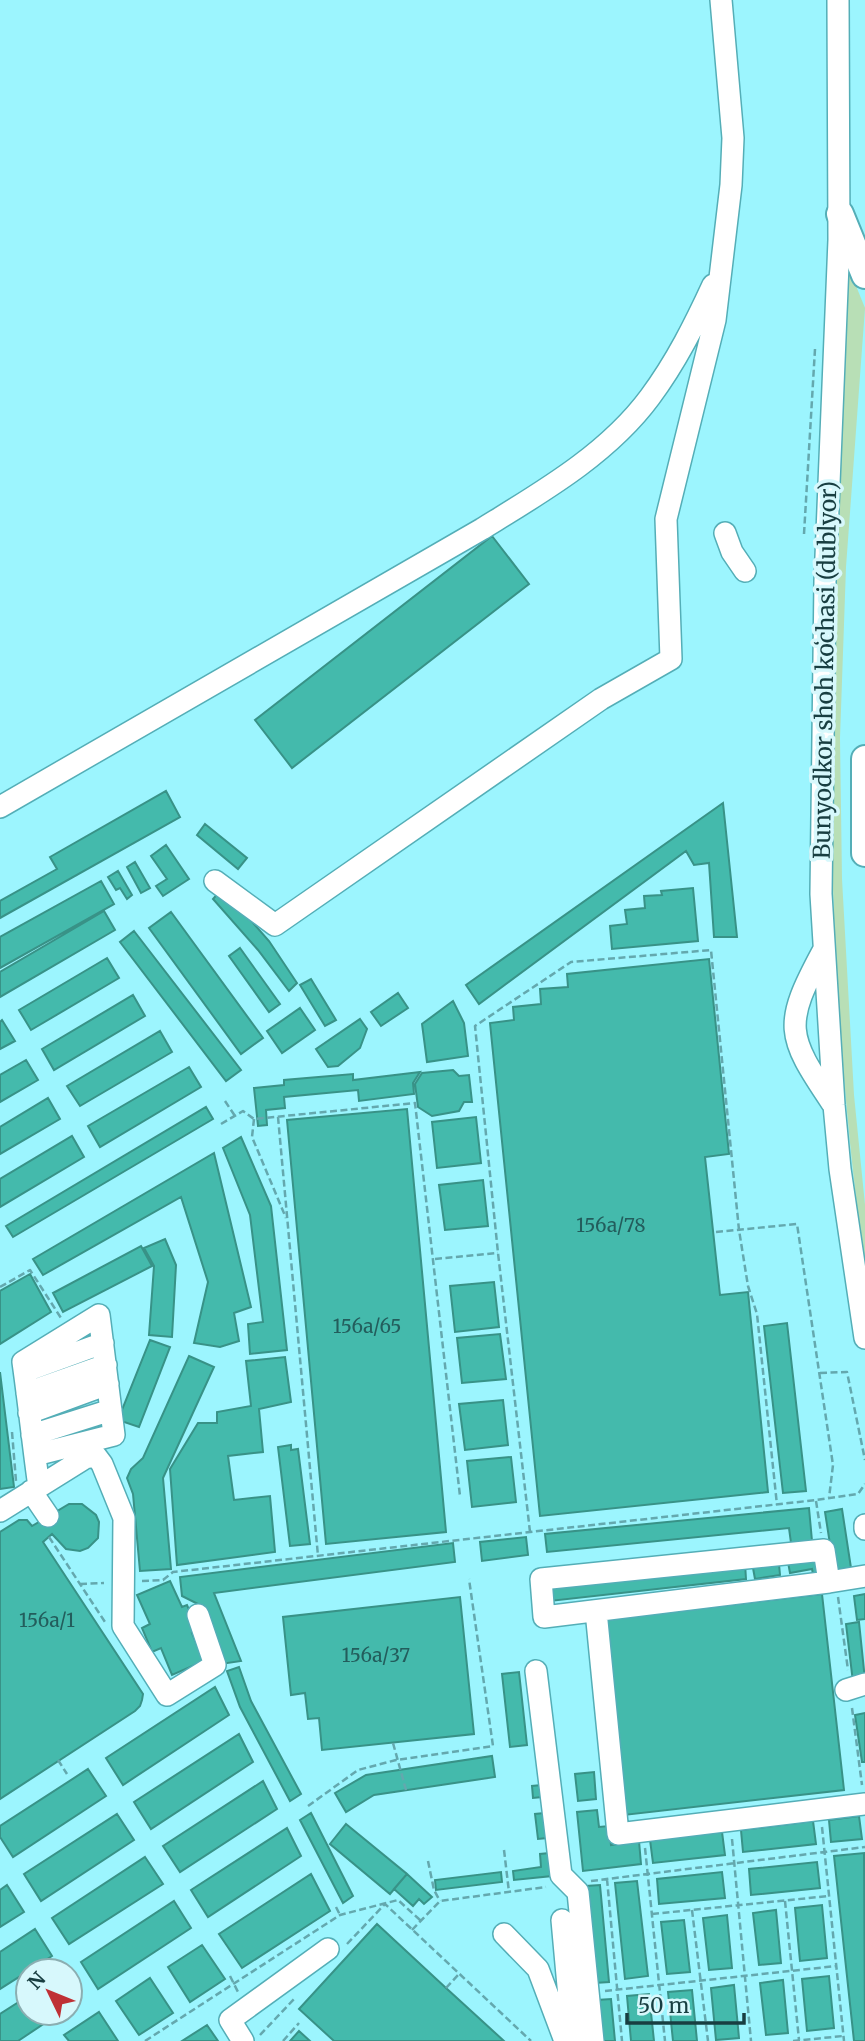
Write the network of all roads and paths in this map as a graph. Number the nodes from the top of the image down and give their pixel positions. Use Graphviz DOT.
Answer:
graph roads {
  1 [pos="721,0"];
  2 [pos="838,0"];
  3 [pos="840,214"];
  4 [pos="720,271"];
  5 [pos="865,275"];
  6 [pos="815,346"];
  7 [pos="725,533"];
  8 [pos="804,534"];
  9 [pos="745,571"];
  10 [pos="865,759"];
  11 [pos="0,807"];
  12 [pos="865,853"];
  13 [pos="215,881"];
  14 [pos="824,950"];
  15 [pos="225,1101"];
  16 [pos="834,1105"];
  17 [pos="235,1116"];
  18 [pos="278,1117"];
  19 [pos="254,1119"];
  20 [pos="221,1125"];
  21 [pos="288,1221"];
  22 [pos="739,1230"];
  23 [pos="716,1232"];
  24 [pos="498,1253"];
  25 [pos="434,1259"];
  26 [pos="0,1287"];
  27 [pos="62,1319"];
  28 [pos="865,1338"];
  29 [pos="820,1373"];
  30 [pos="107,1375"];
  31 [pos="27,1393"];
  32 [pos="33,1445"];
  33 [pos="865,1461"];
  34 [pos="865,1484"];
  35 [pos="35,1489"];
  36 [pos="460,1496"];
  37 [pos="829,1499"];
  38 [pos="816,1500"];
  39 [pos="777,1505"];
  40 [pos="0,1511"];
  41 [pos="48,1517"];
  42 [pos="530,1532"];
  43 [pos="824,1550"];
  44 [pos="318,1556"];
  45 [pos="865,1576"];
  46 [pos="470,1579"];
  47 [pos="163,1580"];
  48 [pos="828,1582"];
  49 [pos="596,1611"];
  50 [pos="198,1615"];
  51 [pos="536,1671"];
  52 [pos="393,1743"];
  53 [pos="58,1760"];
  54 [pos="396,1760"];
  55 [pos="67,1774"];
  56 [pos="406,1790"];
  57 [pos="865,1804"];
  58 [pos="308,1806"];
  59 [pos="820,1810"];
  60 [pos="730,1821"];
  61 [pos="644,1831"];
  62 [pos="865,1847"];
  63 [pos="505,1850"];
  64 [pos="824,1852"];
  65 [pos="428,1861"];
  66 [pos="734,1863"];
  67 [pos="648,1874"];
  68 [pos="607,1879"];
  69 [pos="570,1884"];
  70 [pos="509,1892"];
  71 [pos="829,1896"];
  72 [pos="785,1900"];
  73 [pos="440,1901"];
  74 [pos="385,1904"];
  75 [pos="738,1905"];
  76 [pos="336,1907"];
  77 [pos="692,1910"];
  78 [pos="652,1914"];
  79 [pos="340,1915"];
  80 [pos="562,1920"];
  81 [pos="421,1921"];
  82 [pos="412,1930"];
  83 [pos="504,1934"];
  84 [pos="328,1949"];
  85 [pos="836,1966"];
  86 [pos="792,1972"];
  87 [pos="459,1974"];
  88 [pos="230,1976"];
  89 [pos="745,1976"];
  90 [pos="701,1981"];
  91 [pos="234,1983"];
  92 [pos="659,1985"];
  93 [pos="446,1988"];
  94 [pos="617,1990"];
  95 [pos="588,1993"];
  96 [pos="181,2008"];
  97 [pos="185,2015"];
  98 [pos="299,2023"];
  99 [pos="844,2036"];
  100 [pos="799,2040"];
  101 [pos="145,2041"];
  102 [pos="243,2041"];
  103 [pos="283,2041"];
  104 [pos="531,2041"];
  105 [pos="565,2041"];
  106 [pos="573,2041"];
  107 [pos="593,2041"];
  108 [pos="622,2041"];
  109 [pos="665,2041"];
  110 [pos="708,2041"];
  111 [pos="751,2041"];
  112 [pos="793,2041"];
  113 [pos="844,2041"];
  1 -- 4 [label="street"];
  2 -- 3 [label="street, Bunyodkor shoh koʻchasi (dublyor)"];
  3 -- 5 [label="main road"];
  3 -- 14 [label="street, Bunyodkor shoh koʻchasi (dublyor)"];
  4 -- 11 [label="street"];
  4 -- 13 [label="street"];
  6 -- 8 [label="path"];
  7 -- 9 [label="street"];
  10 -- 12 [label="main road"];
  14 -- 16 [label="street, Bunyodkor shoh koʻchasi (dublyor)"];
  14 -- 16 [label="street"];
  15 -- 17 [label="path"];
  16 -- 28 [label="street, Bunyodkor shoh koʻchasi (dublyor)"];
  17 -- 19 [label="path"];
  17 -- 20 [label="path"];
  18 -- 19 [label="path"];
  18 -- 21 [label="path"];
  18 -- 25 [label="path"];
  19 -- 21 [label="path"];
  21 -- 44 [label="path"];
  22 -- 23 [label="path"];
  22 -- 24 [label="path"];
  22 -- 29 [label="path"];
  22 -- 39 [label="path"];
  24 -- 25 [label="path"];
  24 -- 42 [label="path"];
  25 -- 36 [label="path"];
  26 -- 27 [label="path"];
  29 -- 33 [label="path"];
  29 -- 37 [label="path"];
  30 -- 31 [label="street"];
  30 -- 31 [label="street"];
  30 -- 32 [label="street"];
  31 -- 32 [label="street"];
  32 -- 35 [label="street"];
  34 -- 37 [label="path"];
  35 -- 40 [label="street"];
  35 -- 41 [label="street"];
  35 -- 50 [label="street"];
  37 -- 38 [label="path"];
  38 -- 39 [label="path"];
  38 -- 43 [label="path"];
  39 -- 42 [label="path"];
  42 -- 44 [label="path"];
  43 -- 48 [label="street"];
  43 -- 49 [label="street"];
  44 -- 47 [label="path"];
  45 -- 48 [label="street"];
  46 -- 54 [label="path"];
  48 -- 49 [label="street"];
  49 -- 61 [label="street"];
  51 -- 69 [label="street"];
  52 -- 54 [label="path"];
  53 -- 55 [label="path"];
  54 -- 56 [label="path"];
  54 -- 58 [label="path"];
  57 -- 59 [label="street"];
  59 -- 60 [label="street"];
  59 -- 64 [label="path"];
  60 -- 61 [label="street"];
  60 -- 66 [label="path"];
  61 -- 67 [label="path"];
  62 -- 64 [label="path"];
  63 -- 70 [label="path"];
  64 -- 66 [label="path"];
  64 -- 71 [label="path"];
  65 -- 73 [label="path"];
  66 -- 67 [label="path"];
  66 -- 75 [label="path"];
  67 -- 68 [label="path"];
  67 -- 78 [label="path"];
  68 -- 69 [label="path"];
  68 -- 94 [label="path"];
  69 -- 70 [label="path"];
  69 -- 95 [label="street"];
  70 -- 73 [label="path"];
  71 -- 72 [label="path"];
  71 -- 85 [label="path"];
  72 -- 75 [label="path"];
  72 -- 86 [label="path"];
  73 -- 81 [label="path"];
  74 -- 79 [label="path"];
  74 -- 81 [label="path"];
  74 -- 82 [label="path"];
  75 -- 77 [label="path"];
  75 -- 89 [label="path"];
  76 -- 79 [label="path"];
  77 -- 78 [label="path"];
  77 -- 90 [label="path"];
  78 -- 92 [label="path"];
  79 -- 91 [label="path"];
  80 -- 106 [label="street"];
  81 -- 82 [label="path"];
  82 -- 87 [label="path"];
  83 -- 105 [label="street"];
  84 -- 102 [label="street"];
  85 -- 86 [label="path"];
  85 -- 99 [label="path"];
  86 -- 89 [label="path"];
  86 -- 100 [label="path"];
  87 -- 93 [label="path"];
  87 -- 104 [label="path"];
  88 -- 91 [label="path"];
  89 -- 90 [label="path"];
  89 -- 111 [label="path"];
  90 -- 92 [label="path"];
  90 -- 110 [label="path"];
  91 -- 97 [label="path"];
  92 -- 94 [label="path"];
  92 -- 109 [label="path"];
  94 -- 95 [label="path"];
  94 -- 108 [label="path"];
  95 -- 107 [label="street"];
  96 -- 97 [label="path"];
  97 -- 101 [label="path"];
  98 -- 103 [label="path"];
  99 -- 100 [label="path"];
  99 -- 113 [label="path"];
  100 -- 112 [label="path"];
}
